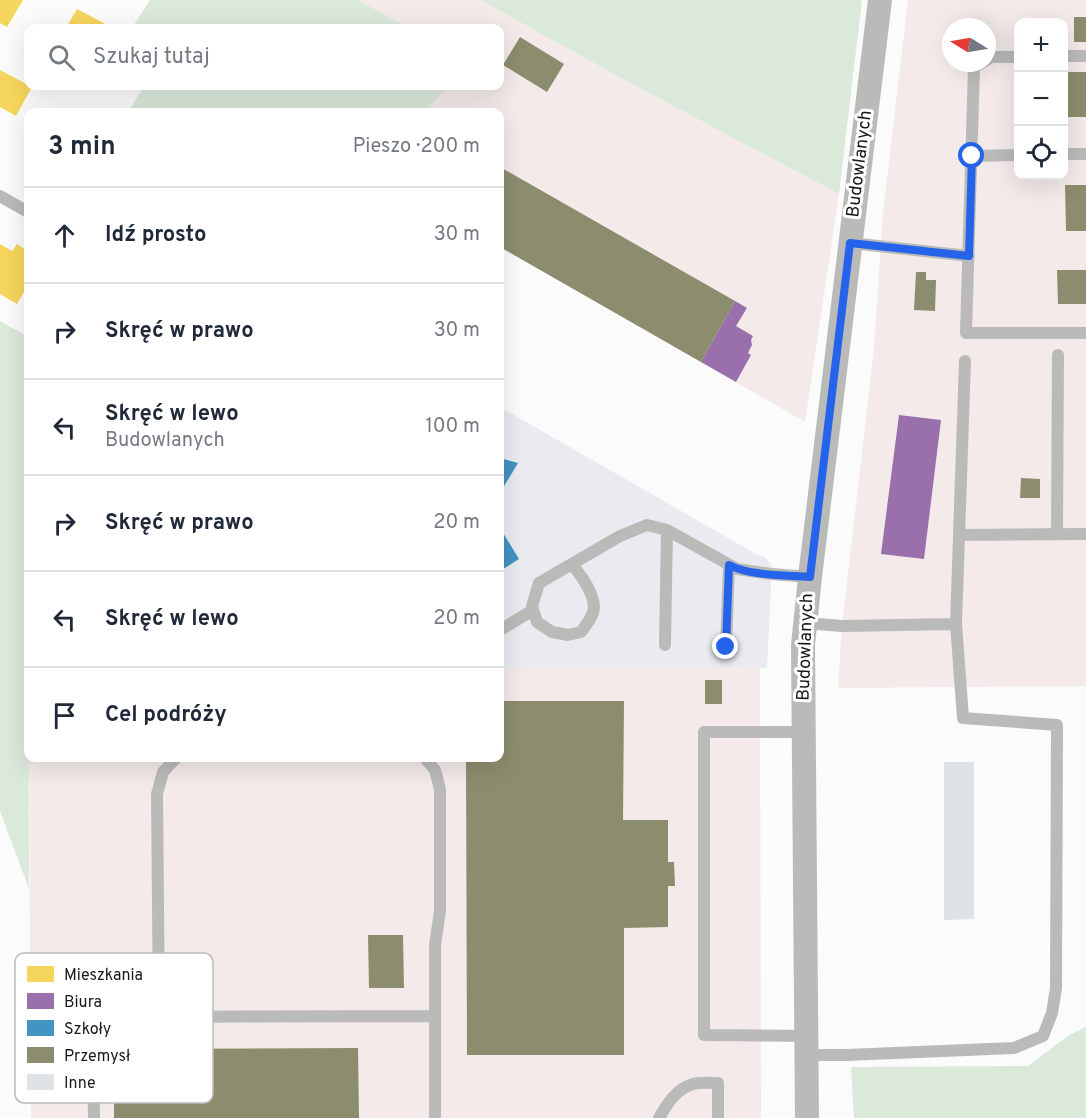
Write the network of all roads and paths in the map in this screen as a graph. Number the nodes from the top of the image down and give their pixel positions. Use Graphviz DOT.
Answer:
graph roads {
  1 [pos="880,0"];
  2 [pos="1068,56"];
  3 [pos="1086,56"];
  4 [pos="996,57"];
  5 [pos="1014,57"];
  6 [pos="974,72"];
  7 [pos="1068,154"];
  8 [pos="1086,154"];
  9 [pos="1014,155"];
  10 [pos="972,156"];
  11 [pos="0,196"];
  12 [pos="24,210"];
  13 [pos="850,243"];
  14 [pos="969,256"];
  15 [pos="1086,333"];
  16 [pos="1058,355"];
  17 [pos="965,361"];
  18 [pos="667,530"];
  19 [pos="1057,534"];
  20 [pos="1086,534"];
  21 [pos="959,535"];
  22 [pos="572,564"];
  23 [pos="729,565"];
  24 [pos="810,577"];
  25 [pos="533,610"];
  26 [pos="805,623"];
  27 [pos="956,624"];
  28 [pos="504,628"];
  29 [pos="665,645"];
  30 [pos="726,647"];
  31 [pos="804,732"];
  32 [pos="172,762"];
  33 [pos="428,762"];
  34 [pos="158,953"];
  35 [pos="435,1016"];
  36 [pos="213,1017"];
  37 [pos="807,1045"];
  38 [pos="94,1103"];
  39 [pos="94,1118"];
  40 [pos="435,1118"];
  41 [pos="658,1118"];
  42 [pos="718,1118"];
  43 [pos="807,1118"];
  1 -- 13 [label="street, Budowlanych"];
  2 -- 3 [label="lane"];
  4 -- 5 [label="lane"];
  6 -- 10 [label="lane"];
  7 -- 8 [label="lane"];
  9 -- 10 [label="lane"];
  10 -- 14 [label="lane"];
  11 -- 12 [label="lane"];
  13 -- 14 [label="lane"];
  13 -- 24 [label="street, Budowlanych"];
  14 -- 15 [label="lane"];
  16 -- 19 [label="lane"];
  17 -- 21 [label="lane"];
  18 -- 22 [label="lane"];
  18 -- 23 [label="lane"];
  18 -- 29 [label="lane"];
  19 -- 20 [label="lane"];
  19 -- 21 [label="lane"];
  21 -- 27 [label="lane"];
  22 -- 25 [label="lane"];
  22 -- 25 [label="lane"];
  23 -- 24 [label="lane"];
  23 -- 30 [label="lane"];
  24 -- 26 [label="street, Budowlanych"];
  25 -- 28 [label="lane"];
  26 -- 27 [label="lane"];
  26 -- 31 [label="street, Budowlanych"];
  27 -- 37 [label="lane"];
  31 -- 37 [label="street, Budowlanych"];
  31 -- 37 [label="lane"];
  32 -- 34 [label="lane"];
  33 -- 35 [label="lane"];
  35 -- 36 [label="lane"];
  35 -- 40 [label="lane"];
  37 -- 43 [label="street, Budowlanych"];
  38 -- 39 [label="lane"];
  41 -- 42 [label="lane"];
}
